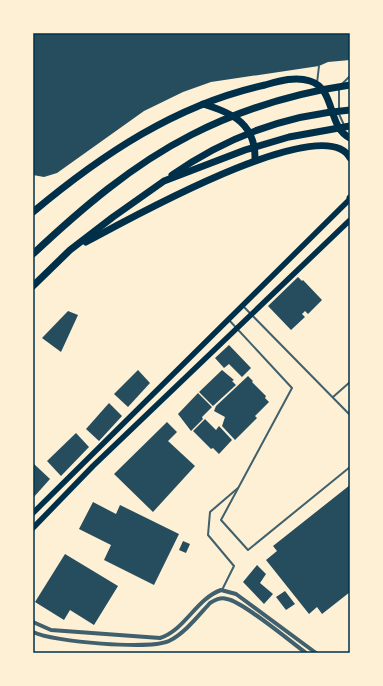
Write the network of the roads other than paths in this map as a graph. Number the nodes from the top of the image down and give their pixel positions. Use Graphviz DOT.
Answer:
graph roads {
  1 [pos="319,66"];
  2 [pos="350,76"];
  3 [pos="317,84"];
  4 [pos="350,85"];
  5 [pos="203,104"];
  6 [pos="350,110"];
  7 [pos="350,126"];
  8 [pos="349,137"];
  9 [pos="341,149"];
  10 [pos="350,158"];
  11 [pos="255,160"];
  12 [pos="164,181"];
  13 [pos="350,199"];
  14 [pos="33,204"];
  15 [pos="42,205"];
  16 [pos="33,212"];
  17 [pos="350,220"];
  18 [pos="70,250"];
  19 [pos="33,254"];
  20 [pos="33,286"];
  21 [pos="243,305"];
  22 [pos="251,314"];
  23 [pos="229,320"];
  24 [pos="236,328"];
  25 [pos="350,382"];
  26 [pos="332,397"];
  27 [pos="350,415"];
  28 [pos="350,467"];
  29 [pos="239,487"];
  30 [pos="33,513"];
  31 [pos="33,528"];
  32 [pos="221,590"];
  33 [pos="33,622"];
  34 [pos="33,632"];
  35 [pos="165,636"];
  36 [pos="168,642"];
  37 [pos="306,653"];
  38 [pos="316,653"];
  1 -- 3 [label="lane"];
  2 -- 8 [label="lane"];
  3 -- 5 [label="highway"];
  3 -- 8 [label="highway"];
  4 -- 19 [label="highway"];
  5 -- 11 [label="highway"];
  5 -- 15 [label="highway"];
  6 -- 12 [label="highway"];
  7 -- 12 [label="highway"];
  8 -- 9 [label="highway"];
  9 -- 10 [label="highway"];
  9 -- 11 [label="highway"];
  11 -- 18 [label="highway"];
  12 -- 18 [label="highway"];
  13 -- 21 [label="main road"];
  14 -- 15 [label="highway"];
  15 -- 16 [label="highway"];
  17 -- 22 [label="main road"];
  18 -- 20 [label="highway"];
  21 -- 22 [label="lane"];
  21 -- 23 [label="main road"];
  22 -- 24 [label="main road"];
  22 -- 26 [label="lane"];
  23 -- 24 [label="lane"];
  23 -- 30 [label="main road"];
  24 -- 29 [label="lane"];
  24 -- 31 [label="main road"];
  25 -- 26 [label="lane"];
  26 -- 27 [label="lane"];
  28 -- 29 [label="lane"];
  29 -- 32 [label="lane"];
  32 -- 35 [label="street"];
  32 -- 38 [label="street"];
  33 -- 35 [label="street"];
  34 -- 36 [label="street"];
  35 -- 36 [label="street"];
  36 -- 37 [label="street"];
}
